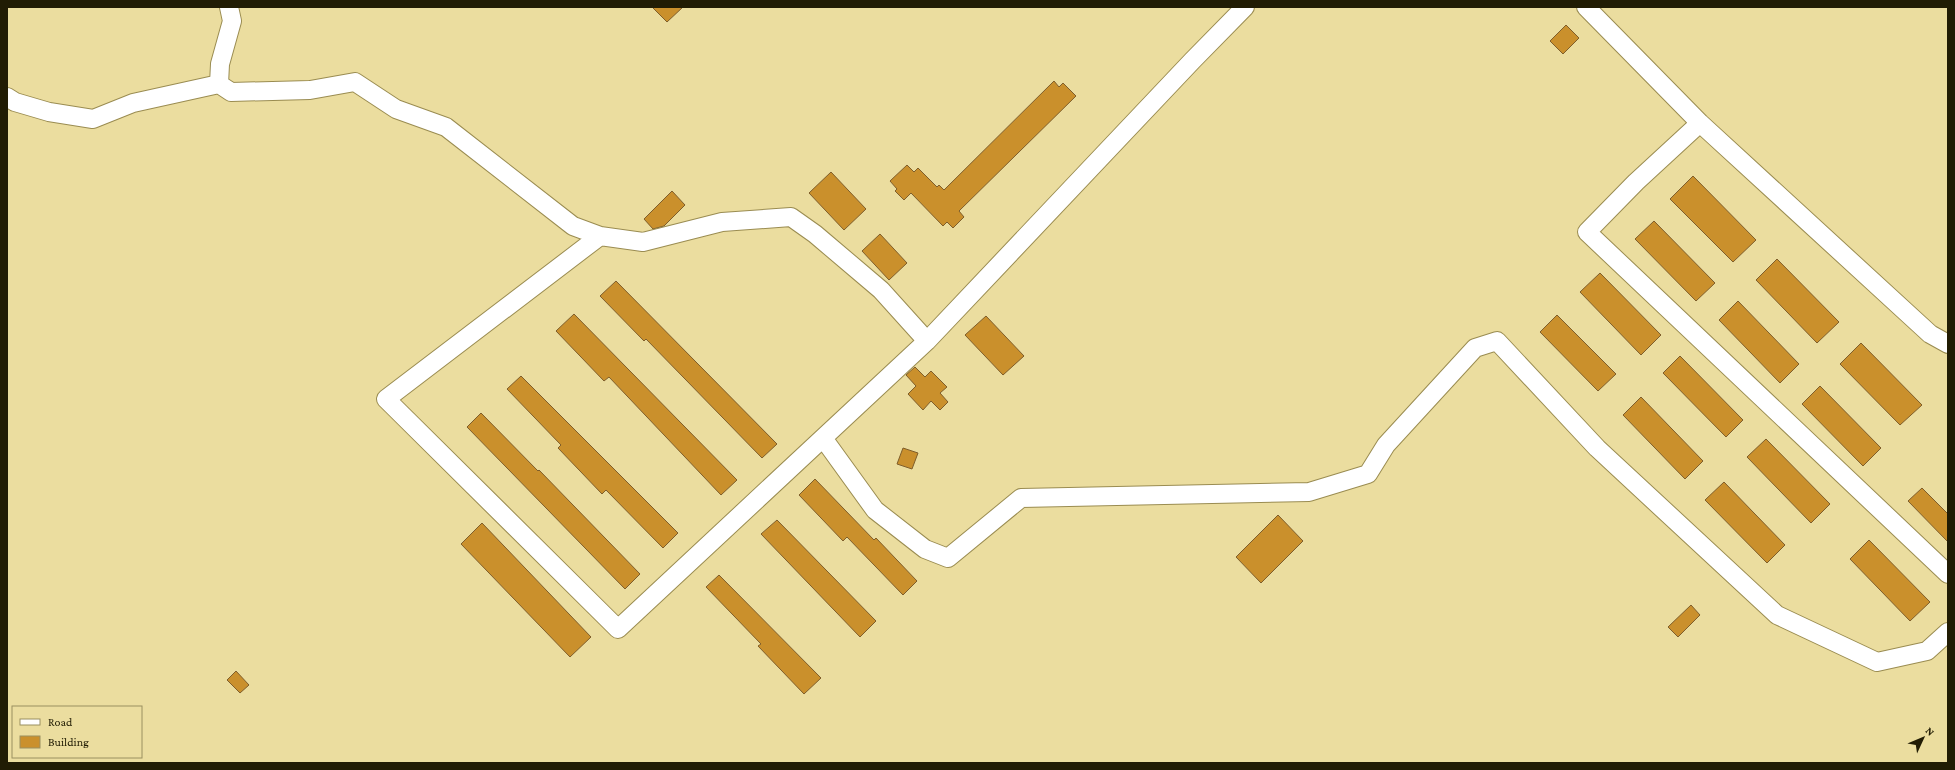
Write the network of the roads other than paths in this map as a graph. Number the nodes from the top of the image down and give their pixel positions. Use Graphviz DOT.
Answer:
graph roads {
  1 [pos="229,7"];
  2 [pos="1245,7"];
  3 [pos="1586,7"];
  4 [pos="219,84"];
  5 [pos="7,98"];
  6 [pos="1700,123"];
  7 [pos="600,236"];
  8 [pos="927,341"];
  9 [pos="1948,344"];
  10 [pos="823,438"];
  11 [pos="1948,574"];
  12 [pos="1948,632"];
  1 -- 4 [label="street"];
  2 -- 8 [label="street"];
  3 -- 6 [label="street"];
  4 -- 5 [label="street"];
  4 -- 7 [label="street"];
  6 -- 9 [label="street"];
  6 -- 11 [label="street"];
  7 -- 8 [label="street"];
  7 -- 10 [label="street"];
  8 -- 10 [label="street"];
  10 -- 12 [label="street"];
}
